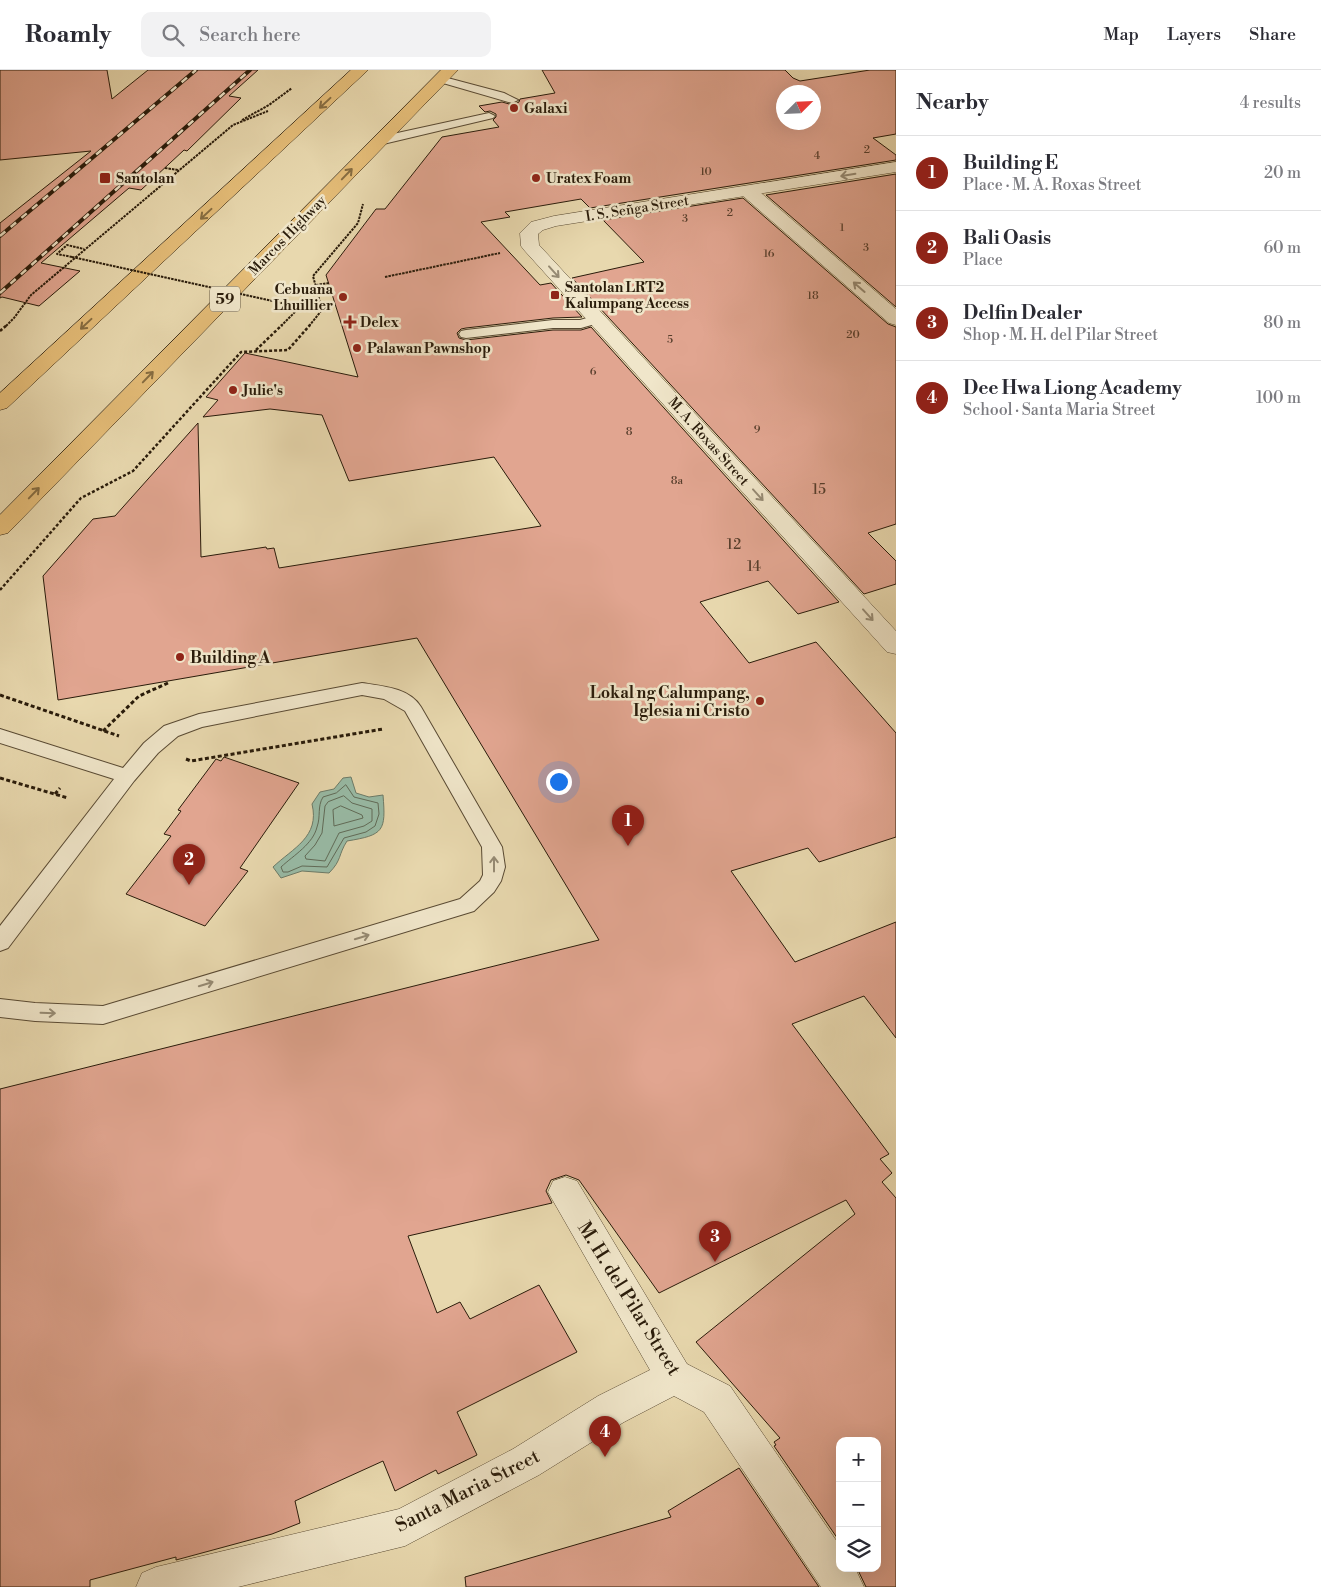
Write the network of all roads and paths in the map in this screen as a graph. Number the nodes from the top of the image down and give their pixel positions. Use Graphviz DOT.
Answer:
graph roads {
  1 [pos="360,70"];
  2 [pos="445,75"];
  3 [pos="280,96"];
  4 [pos="512,100"];
  5 [pos="273,110"];
  6 [pos="489,116"];
  7 [pos="233,125"];
  8 [pos="379,141"];
  9 [pos="896,167"];
  10 [pos="165,168"];
  11 [pos="179,171"];
  12 [pos="748,191"];
  13 [pos="368,198"];
  14 [pos="529,239"];
  15 [pos="84,249"];
  16 [pos="385,277"];
  17 [pos="329,284"];
  18 [pos="316,285"];
  19 [pos="597,319"];
  20 [pos="896,319"];
  21 [pos="0,331"];
  22 [pos="466,334"];
  23 [pos="256,350"];
  24 [pos="0,404"];
  25 [pos="0,528"];
  26 [pos="0,590"];
  27 [pos="896,646"];
  28 [pos="168,683"];
  29 [pos="0,696"];
  30 [pos="1,734"];
  31 [pos="127,776"];
  32 [pos="0,778"];
  33 [pos="102,809"];
  34 [pos="0,942"];
  35 [pos="0,1008"];
  36 [pos="565,1192"];
  37 [pos="674,1377"];
  38 [pos="156,1587"];
  39 [pos="844,1587"];
  1 -- 24 [label="main road, one-way"];
  2 -- 4 [label="lane"];
  2 -- 8 [label="main road, Marcos Highway / 59"];
  3 -- 7 [label="path"];
  5 -- 7 [label="path"];
  6 -- 8 [label="lane"];
  7 -- 11 [label="path"];
  25 -- 8 [label="main road, Marcos Highway / 59, one-way"];
  9 -- 12 [label="street, I. S. Señga Street, one-way"];
  10 -- 11 [label="path"];
  11 -- 15 [label="path"];
  12 -- 14 [label="street, I. S. Señga Street"];
  20 -- 12 [label="street, one-way"];
  13 -- 18 [label="path"];
  14 -- 16 [label="path"];
  14 -- 19 [label="street, M. A. Roxas Street, one-way"];
  15 -- 21 [label="path"];
  15 -- 23 [label="path, bridge"];
  17 -- 18 [label="path"];
  18 -- 23 [label="path"];
  19 -- 22 [label="lane"];
  19 -- 27 [label="street, M. A. Roxas Street, one-way"];
  23 -- 26 [label="path"];
  28 -- 29 [label="path"];
  30 -- 31 [label="lane"];
  31 -- 33 [label="lane"];
  35 -- 31 [label="lane, one-way"];
  32 -- 33 [label="path"];
  33 -- 34 [label="lane"];
  36 -- 37 [label="street, M. H. del Pilar Street"];
  37 -- 38 [label="street, Santa Maria Street"];
  37 -- 39 [label="street, M. H. del Pilar Street"];
}
